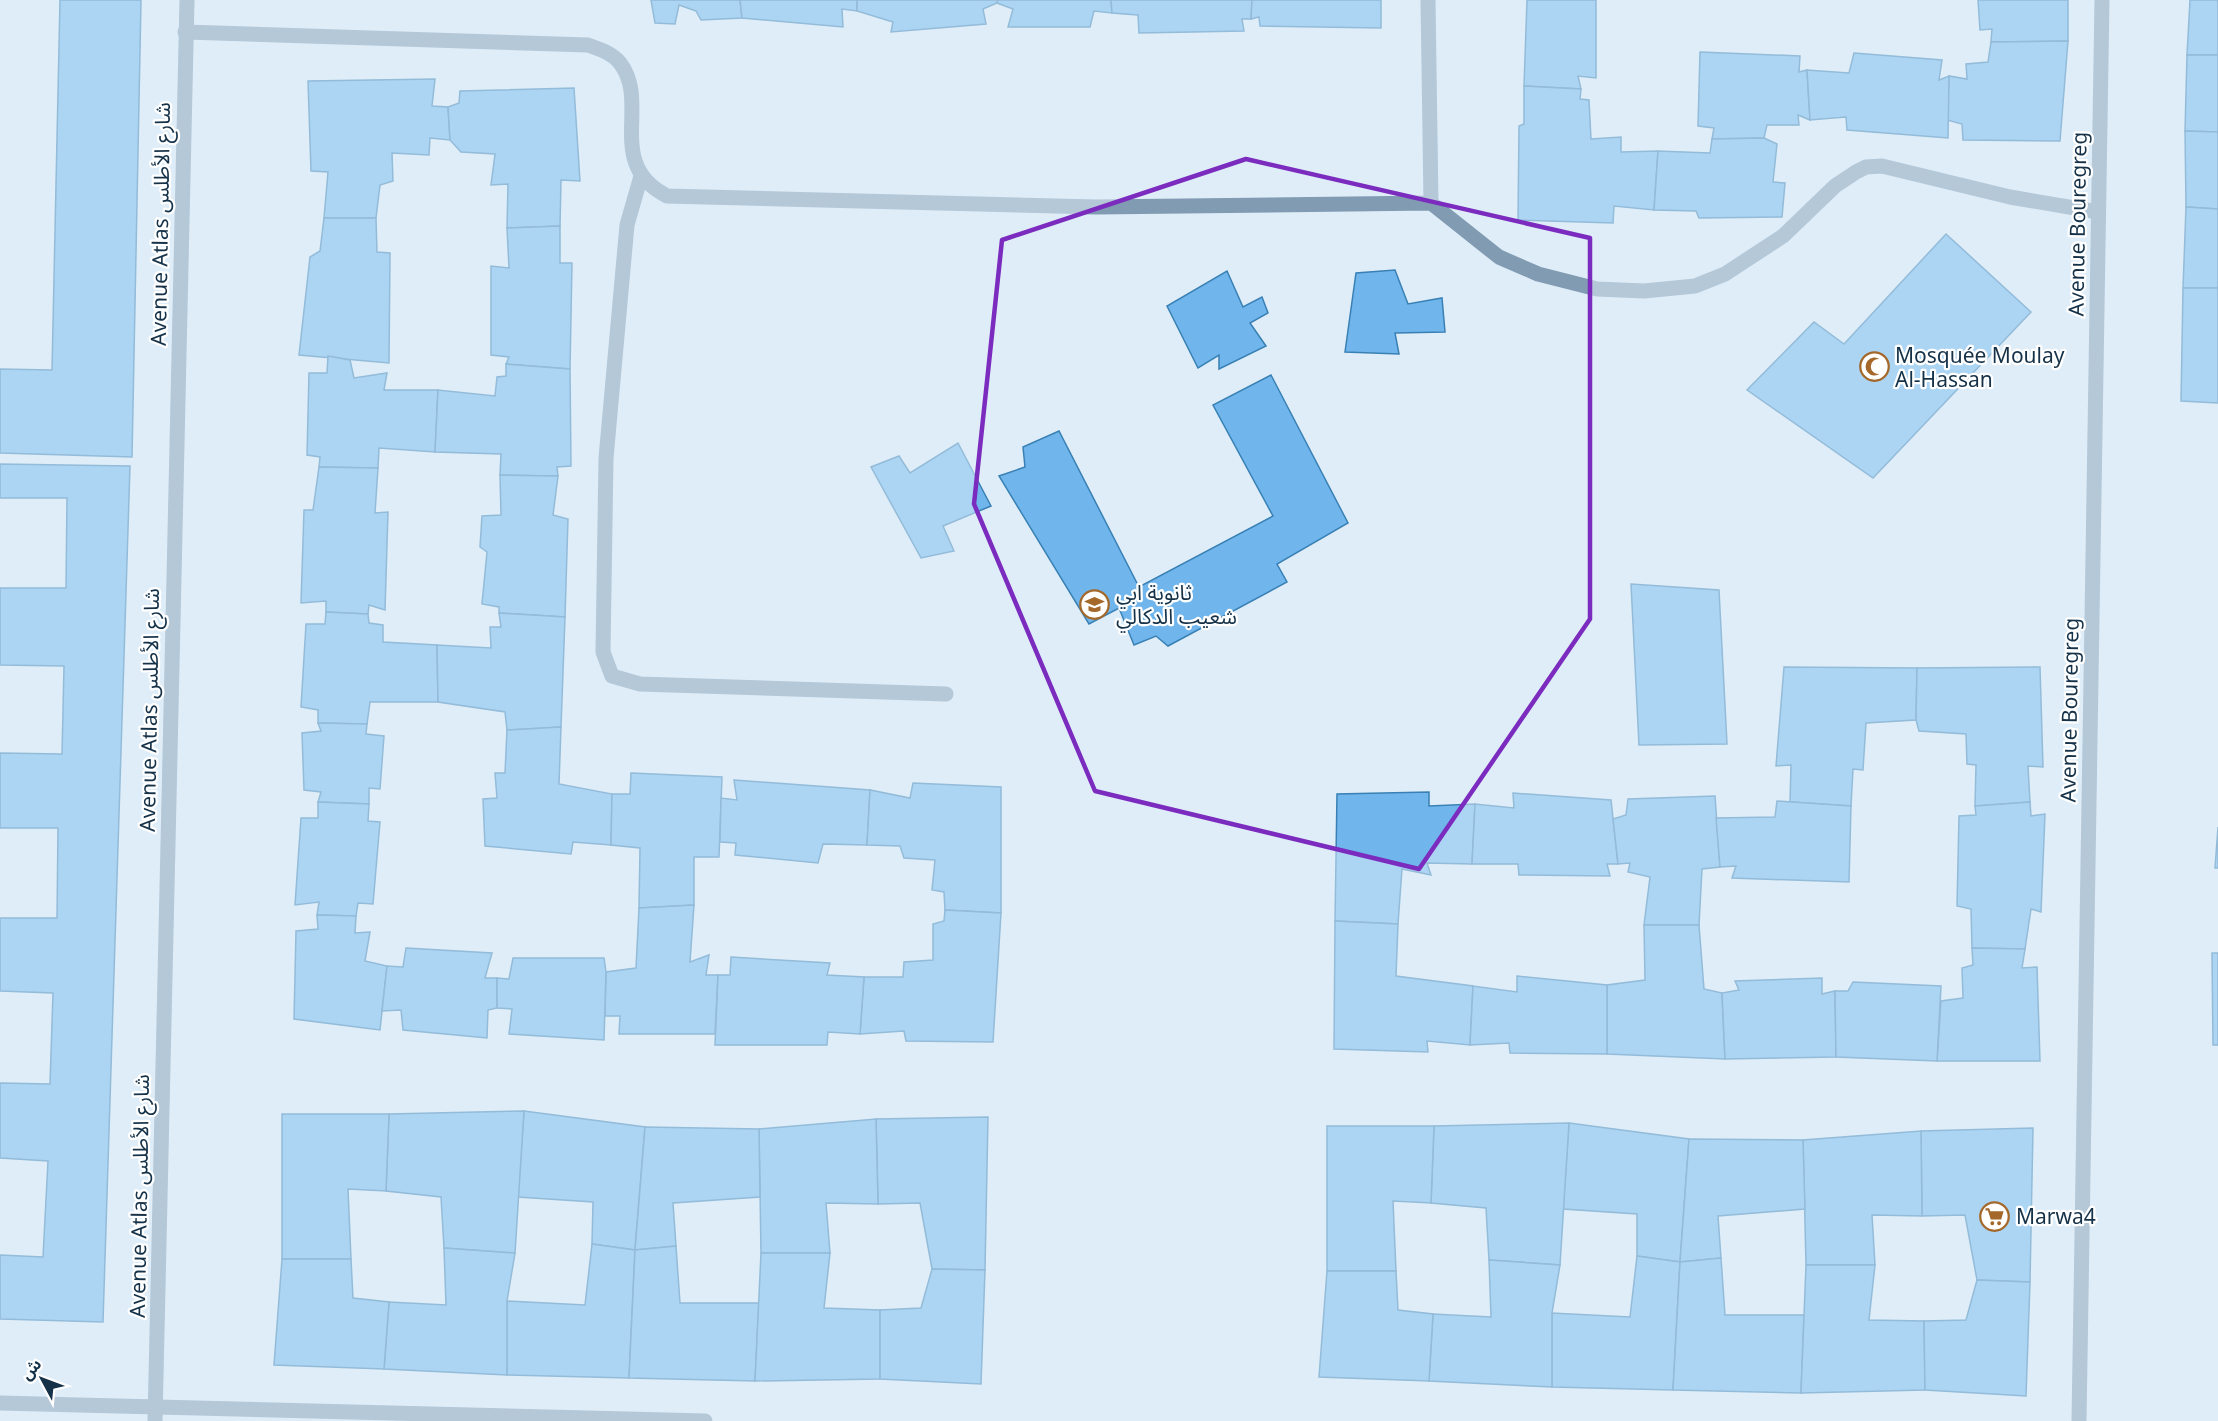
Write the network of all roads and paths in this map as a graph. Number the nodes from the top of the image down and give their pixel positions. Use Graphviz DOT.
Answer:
graph roads {
  1 [pos="187,0"];
  2 [pos="1428,0"];
  3 [pos="2102,0"];
  4 [pos="185,32"];
  5 [pos="641,176"];
  6 [pos="1431,203"];
  7 [pos="2098,212"];
  8 [pos="946,694"];
  9 [pos="0,1403"];
  10 [pos="155,1414"];
  11 [pos="705,1421"];
  12 [pos="2079,1421"];
  1 -- 4 [label="street, Avenue Atlas شارع الأطلس"];
  2 -- 6 [label="street"];
  3 -- 7 [label="street, Avenue Bouregreg"];
  4 -- 5 [label="street"];
  4 -- 10 [label="street, Avenue Atlas شارع الأطلس"];
  5 -- 6 [label="street"];
  5 -- 8 [label="street"];
  6 -- 7 [label="street"];
  7 -- 12 [label="street, Avenue Bouregreg"];
  9 -- 10 [label="street"];
  10 -- 11 [label="street"];
}
